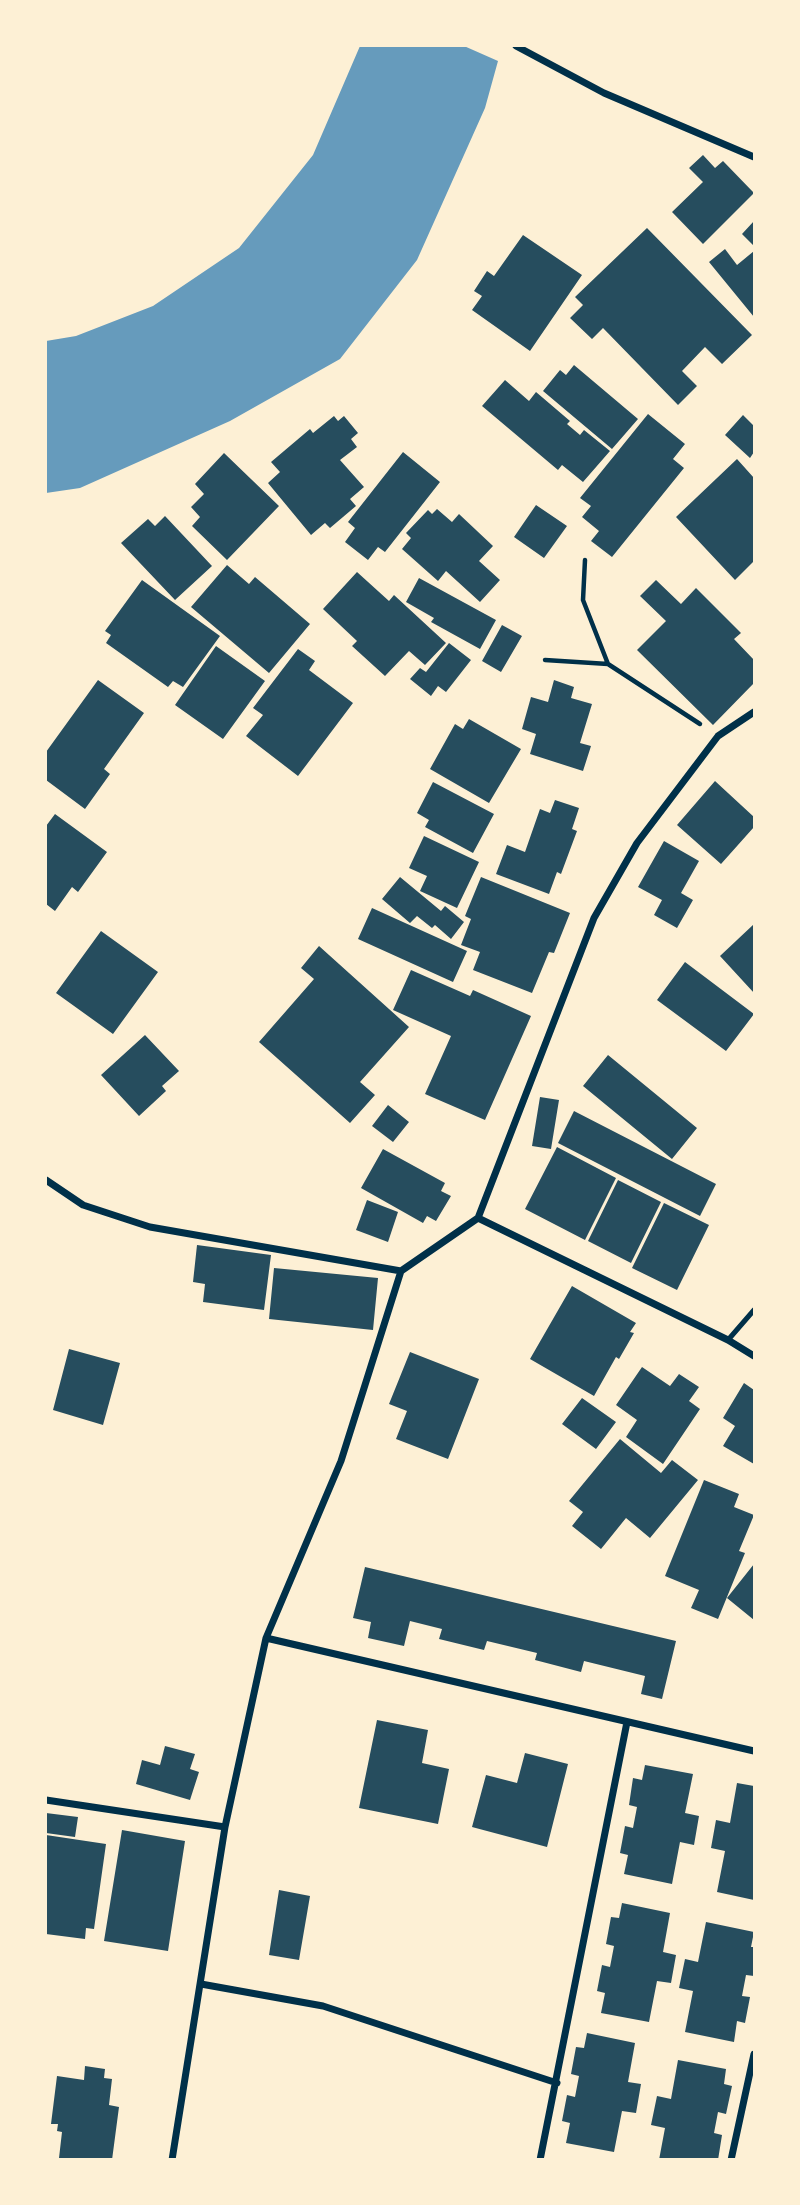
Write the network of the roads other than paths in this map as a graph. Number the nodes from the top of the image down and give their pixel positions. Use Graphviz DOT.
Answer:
graph roads {
  1 [pos="516,46"];
  2 [pos="754,157"];
  3 [pos="754,712"];
  4 [pos="46,1180"];
  5 [pos="478,1218"];
  6 [pos="401,1271"];
  7 [pos="754,1310"];
  8 [pos="728,1340"];
  9 [pos="754,1356"];
  10 [pos="266,1638"];
  11 [pos="627,1722"];
  12 [pos="754,1751"];
  13 [pos="46,1800"];
  14 [pos="225,1827"];
  15 [pos="201,1984"];
  16 [pos="754,2054"];
  17 [pos="557,2083"];
  18 [pos="172,2160"];
  19 [pos="540,2160"];
  20 [pos="731,2160"];
  1 -- 2 [label="street"];
  3 -- 5 [label="street"];
  4 -- 6 [label="street"];
  5 -- 6 [label="street"];
  5 -- 8 [label="street"];
  6 -- 10 [label="street"];
  7 -- 8 [label="lane"];
  8 -- 9 [label="street"];
  10 -- 11 [label="street"];
  10 -- 14 [label="street"];
  11 -- 12 [label="street"];
  11 -- 17 [label="street"];
  13 -- 14 [label="street"];
  14 -- 15 [label="street"];
  15 -- 17 [label="street"];
  15 -- 18 [label="street"];
  16 -- 20 [label="street"];
  17 -- 19 [label="street"];
}
